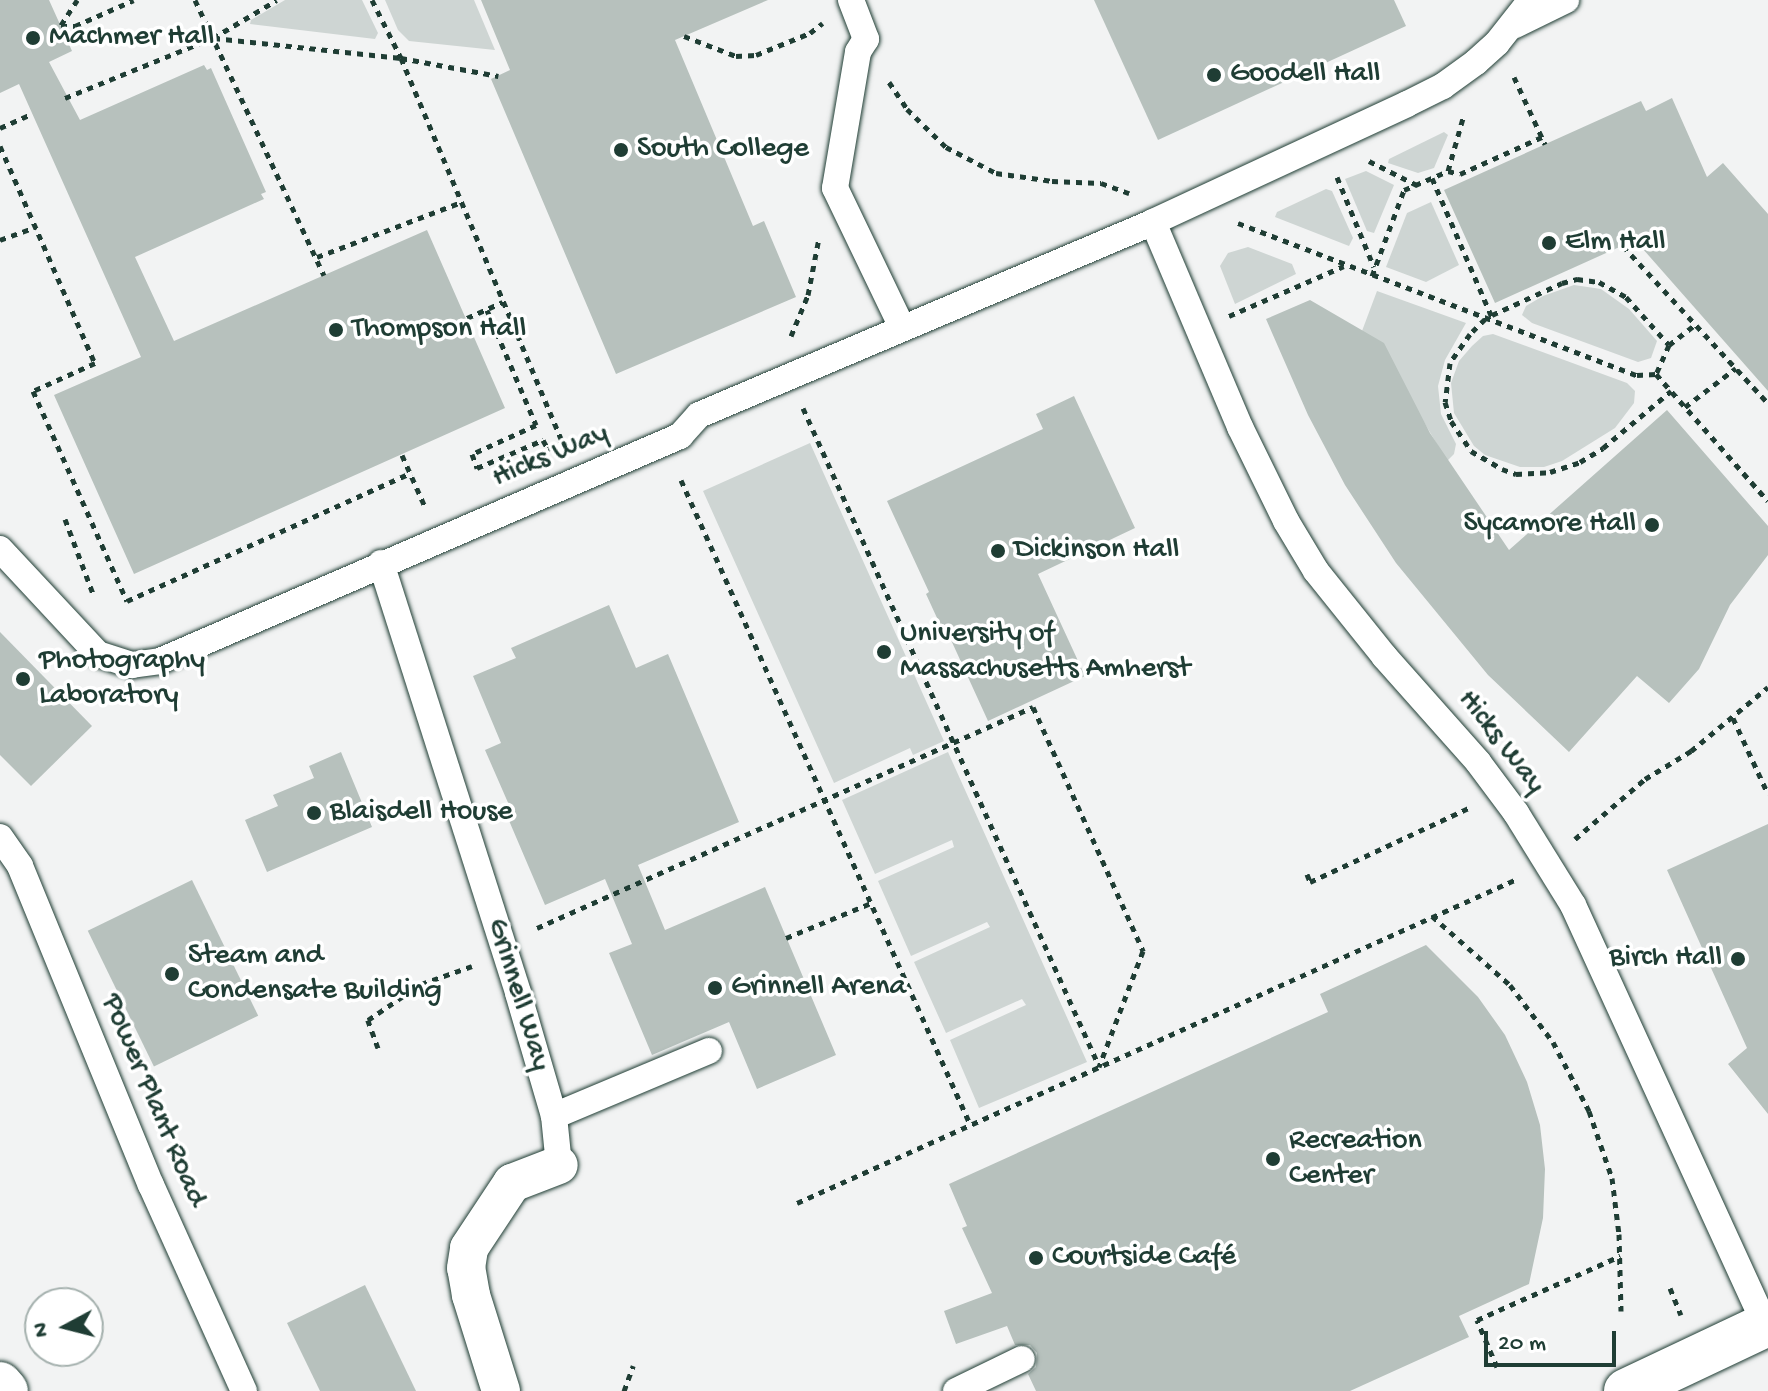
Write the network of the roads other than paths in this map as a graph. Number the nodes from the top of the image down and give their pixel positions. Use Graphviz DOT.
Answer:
graph roads {
  1 [pos="851,0"];
  2 [pos="1531,0"];
  3 [pos="1566,0"];
  4 [pos="1508,29"];
  5 [pos="1153,222"];
  6 [pos="902,327"];
  7 [pos="0,549"];
  8 [pos="381,563"];
  9 [pos="0,837"];
  10 [pos="709,1051"];
  11 [pos="554,1116"];
  12 [pos="559,1165"];
  13 [pos="1766,1325"];
  14 [pos="1022,1359"];
  15 [pos="0,1384"];
  16 [pos="6,1391"];
  17 [pos="244,1391"];
  18 [pos="501,1391"];
  19 [pos="956,1391"];
  20 [pos="1626,1391"];
  1 -- 6 [label="lane"];
  2 -- 4 [label="lane, Hicks Way"];
  3 -- 4 [label="lane"];
  4 -- 5 [label="lane, Hicks Way"];
  5 -- 6 [label="lane, Hicks Way"];
  5 -- 13 [label="lane, Hicks Way"];
  6 -- 8 [label="lane, Hicks Way"];
  7 -- 8 [label="lane, Hicks Way"];
  8 -- 11 [label="lane, Grinnell Way"];
  9 -- 17 [label="lane, Power Plant Road"];
  10 -- 11 [label="lane"];
  11 -- 12 [label="lane, Grinnell Way"];
  12 -- 18 [label="street, Grinnell Way"];
  13 -- 20 [label="main road"];
  14 -- 19 [label="lane"];
  15 -- 16 [label="main road"];
}
